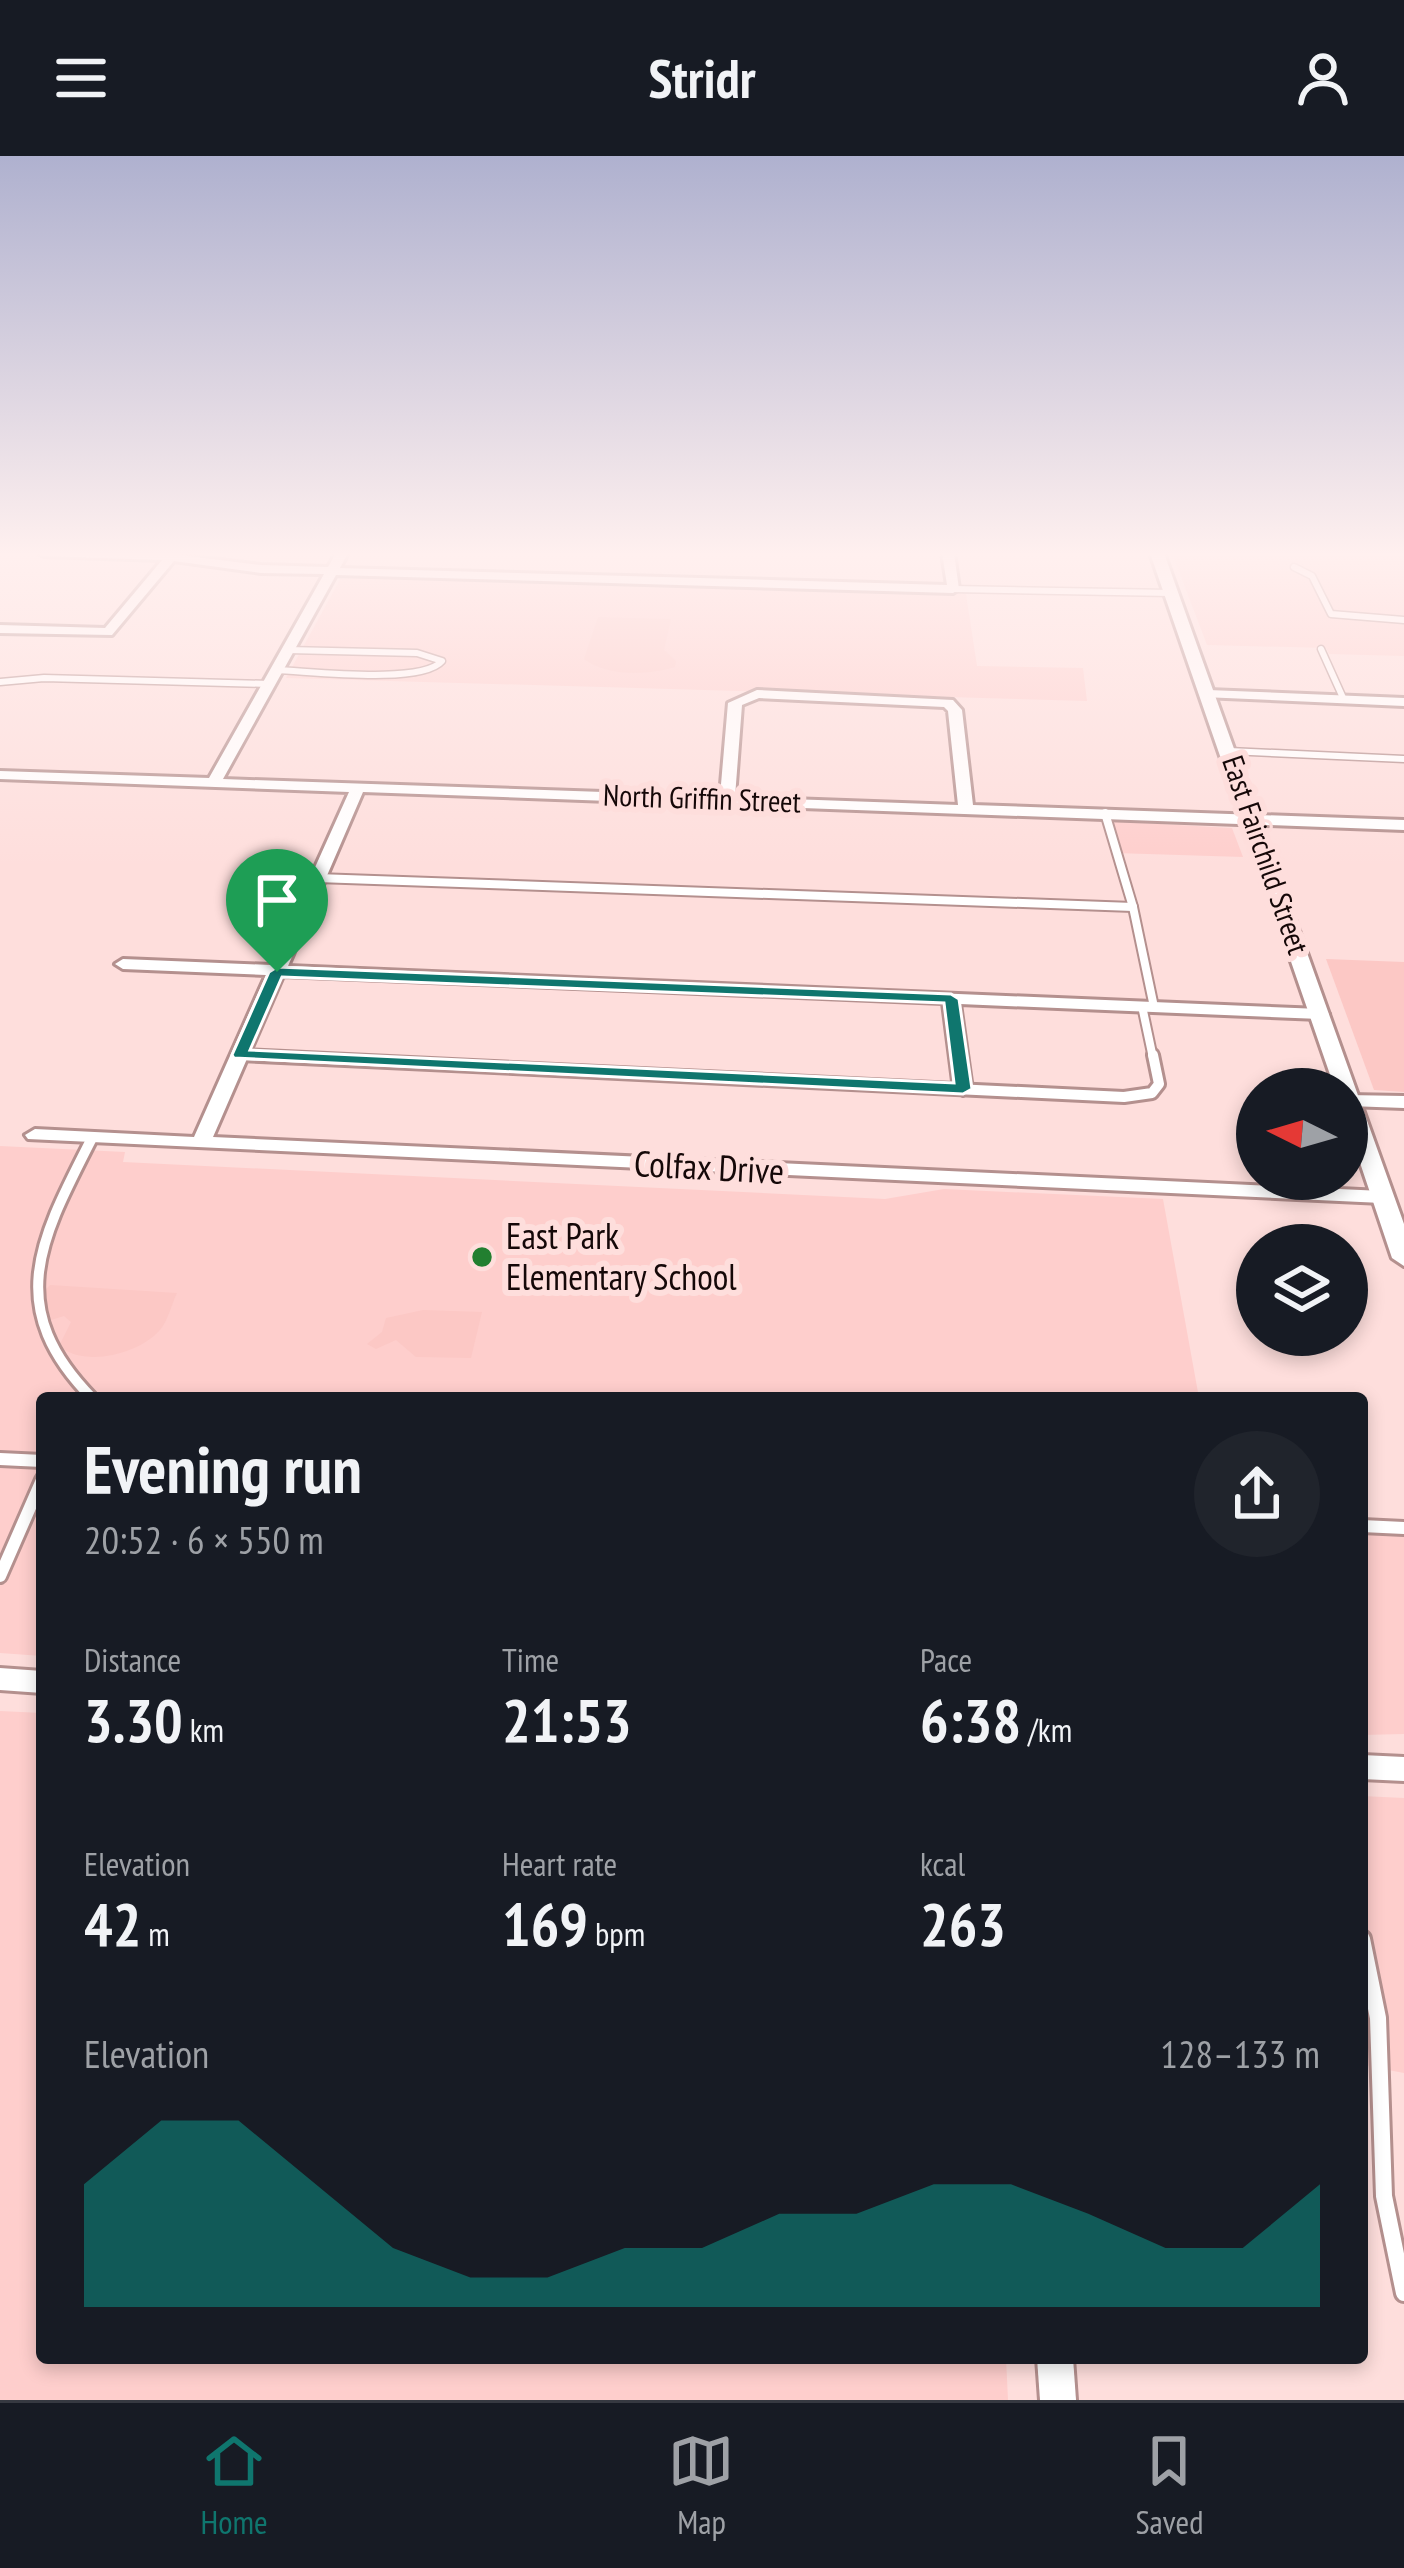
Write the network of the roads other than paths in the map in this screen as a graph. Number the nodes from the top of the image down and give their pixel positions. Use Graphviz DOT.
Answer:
graph roads {
  1 [pos="284,658"];
  2 [pos="432,658"];
  3 [pos="1195,658"];
  4 [pos="1325,658"];
  5 [pos="273,677"];
  6 [pos="0,682"];
  7 [pos="1208,694"];
  8 [pos="1344,700"];
  9 [pos="1404,702"];
  10 [pos="1229,752"];
  11 [pos="1404,759"];
  12 [pos="0,775"];
  13 [pos="213,783"];
  14 [pos="358,788"];
  15 [pos="727,800"];
  16 [pos="966,808"];
  17 [pos="1105,813"];
  18 [pos="1253,819"];
  19 [pos="1404,825"];
  20 [pos="316,878"];
  21 [pos="1133,907"];
  22 [pos="123,964"];
  23 [pos="277,972"];
  24 [pos="951,999"];
  25 [pos="1148,1007"];
  26 [pos="1320,1014"];
  27 [pos="240,1055"];
  28 [pos="1338,1068"];
  29 [pos="963,1089"];
  30 [pos="1368,1097"];
  31 [pos="1404,1102"];
  32 [pos="35,1136"];
  33 [pos="92,1139"];
  34 [pos="200,1144"];
  35 [pos="1368,1156"];
  36 [pos="1382,1197"];
  37 [pos="1404,1258"];
  38 [pos="25,1276"];
  39 [pos="41,1357"];
  40 [pos="82,1392"];
  41 [pos="0,1459"];
  42 [pos="36,1461"];
  43 [pos="36,1494"];
  44 [pos="1368,1526"];
  45 [pos="1404,1528"];
  46 [pos="0,1576"];
  47 [pos="0,1679"];
  48 [pos="36,1682"];
  49 [pos="1368,1766"];
  50 [pos="1404,1768"];
  51 [pos="1368,1969"];
  52 [pos="1404,2293"];
  53 [pos="1055,2364"];
  54 [pos="1058,2400"];
  1 -- 5 [label="street"];
  2 -- 5 [label="lane"];
  3 -- 7 [label="street, East Fairchild Street"];
  4 -- 8 [label="lane"];
  5 -- 6 [label="lane"];
  5 -- 13 [label="street"];
  7 -- 8 [label="street"];
  7 -- 10 [label="street, East Fairchild Street"];
  8 -- 9 [label="street"];
  10 -- 11 [label="lane"];
  10 -- 18 [label="street, East Fairchild Street"];
  12 -- 13 [label="street, North Griffin Street"];
  13 -- 14 [label="street, North Griffin Street"];
  14 -- 15 [label="street, North Griffin Street"];
  14 -- 20 [label="street"];
  15 -- 16 [label="street, North Griffin Street"];
  15 -- 16 [label="street"];
  16 -- 17 [label="street, North Griffin Street"];
  17 -- 18 [label="street, North Griffin Street"];
  17 -- 21 [label="lane"];
  18 -- 19 [label="street, North Griffin Street"];
  18 -- 26 [label="street, East Fairchild Street"];
  20 -- 21 [label="lane"];
  20 -- 23 [label="street"];
  21 -- 25 [label="lane"];
  22 -- 23 [label="street"];
  23 -- 24 [label="street"];
  23 -- 27 [label="street"];
  24 -- 25 [label="street"];
  24 -- 29 [label="street"];
  25 -- 26 [label="street"];
  25 -- 29 [label="lane"];
  26 -- 28 [label="street, East Fairchild Street"];
  27 -- 29 [label="lane"];
  27 -- 34 [label="street"];
  30 -- 31 [label="street"];
  32 -- 33 [label="street, Colfax Drive"];
  33 -- 34 [label="street, Colfax Drive"];
  33 -- 38 [label="lane"];
  34 -- 36 [label="street, Colfax Drive"];
  35 -- 36 [label="street, East Fairchild Street"];
  36 -- 37 [label="street, East Fairchild Street"];
  39 -- 40 [label="lane"];
  41 -- 42 [label="lane"];
  43 -- 46 [label="lane"];
  44 -- 45 [label="lane"];
  47 -- 48 [label="street"];
  49 -- 50 [label="street"];
  51 -- 52 [label="lane"];
  53 -- 54 [label="street"];
}
